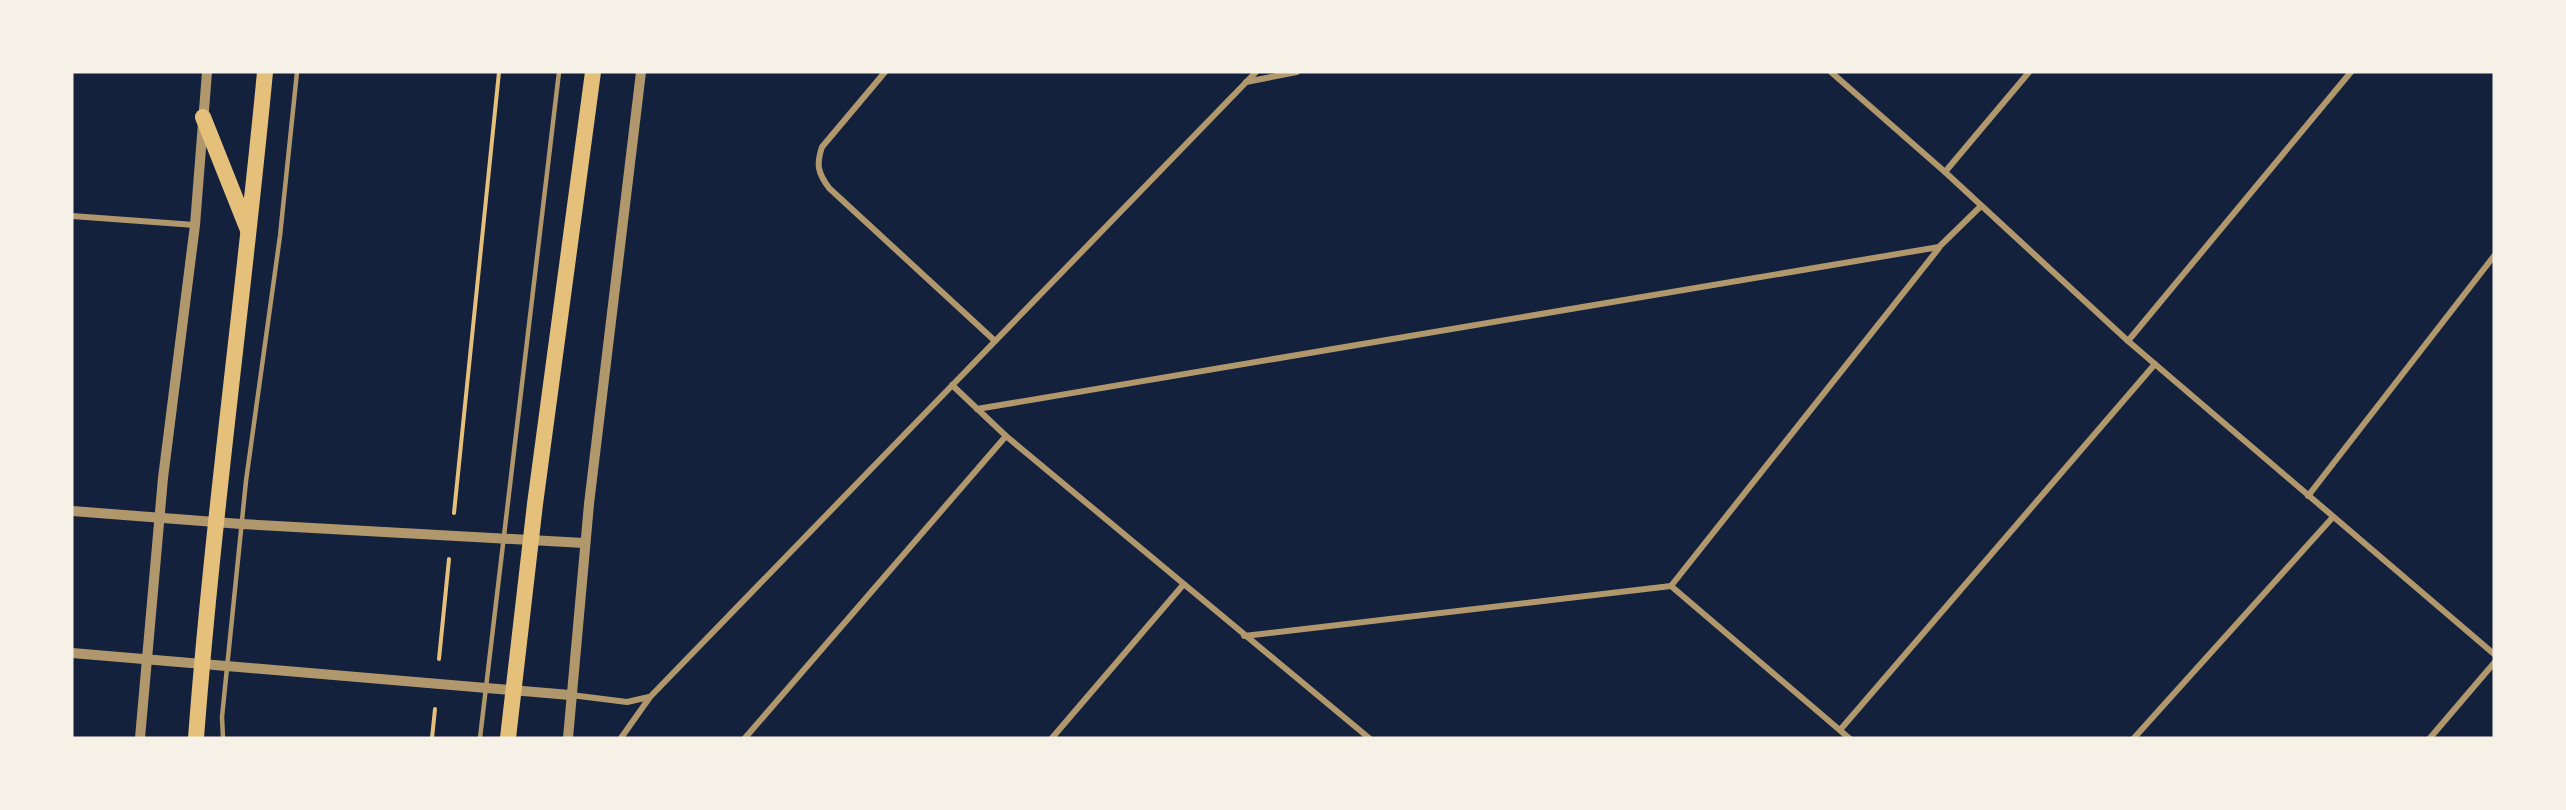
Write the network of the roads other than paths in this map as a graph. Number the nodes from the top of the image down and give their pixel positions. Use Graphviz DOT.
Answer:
graph roads {
  1 [pos="207,72"];
  2 [pos="265,72"];
  3 [pos="297,72"];
  4 [pos="559,72"];
  5 [pos="593,72"];
  6 [pos="641,72"];
  7 [pos="885,72"];
  8 [pos="1256,72"];
  9 [pos="1297,72"];
  10 [pos="1831,72"];
  11 [pos="2029,72"];
  12 [pos="2351,72"];
  13 [pos="1246,82"];
  14 [pos="203,117"];
  15 [pos="1945,172"];
  16 [pos="1981,206"];
  17 [pos="72,216"];
  18 [pos="195,225"];
  19 [pos="250,234"];
  20 [pos="1939,247"];
  21 [pos="2494,256"];
  22 [pos="995,341"];
  23 [pos="2128,341"];
  24 [pos="2155,364"];
  25 [pos="952,385"];
  26 [pos="977,409"];
  27 [pos="1006,436"];
  28 [pos="2308,496"];
  29 [pos="72,511"];
  30 [pos="2333,517"];
  31 [pos="160,519"];
  32 [pos="215,522"];
  33 [pos="241,524"];
  34 [pos="505,540"];
  35 [pos="531,542"];
  36 [pos="585,543"];
  37 [pos="1183,585"];
  38 [pos="1671,586"];
  39 [pos="1244,636"];
  40 [pos="72,652"];
  41 [pos="2494,654"];
  42 [pos="147,659"];
  43 [pos="2494,663"];
  44 [pos="203,664"];
  45 [pos="227,666"];
  46 [pos="486,688"];
  47 [pos="513,690"];
  48 [pos="570,695"];
  49 [pos="650,697"];
  50 [pos="1840,730"];
  51 [pos="140,738"];
  52 [pos="196,738"];
  53 [pos="223,738"];
  54 [pos="480,738"];
  55 [pos="508,738"];
  56 [pos="568,738"];
  57 [pos="621,738"];
  58 [pos="745,738"];
  59 [pos="1052,738"];
  60 [pos="1369,738"];
  61 [pos="1849,738"];
  62 [pos="2134,738"];
  63 [pos="2430,738"];
  1 -- 14 [label="street"];
  2 -- 19 [label="highway"];
  3 -- 33 [label="lane"];
  4 -- 34 [label="lane"];
  5 -- 35 [label="highway"];
  6 -- 36 [label="street"];
  7 -- 22 [label="street"];
  8 -- 13 [label="street"];
  9 -- 13 [label="street"];
  10 -- 15 [label="street"];
  11 -- 15 [label="street"];
  12 -- 23 [label="street"];
  13 -- 22 [label="street"];
  14 -- 18 [label="street"];
  14 -- 19 [label="highway"];
  15 -- 16 [label="street"];
  16 -- 20 [label="street"];
  16 -- 23 [label="street"];
  17 -- 18 [label="street"];
  18 -- 31 [label="street"];
  19 -- 32 [label="highway"];
  20 -- 26 [label="street"];
  20 -- 38 [label="street"];
  21 -- 28 [label="street"];
  22 -- 25 [label="street"];
  23 -- 24 [label="street"];
  24 -- 28 [label="street"];
  24 -- 50 [label="street"];
  25 -- 26 [label="street"];
  25 -- 49 [label="street"];
  26 -- 27 [label="street"];
  27 -- 37 [label="street"];
  27 -- 58 [label="street"];
  28 -- 30 [label="street"];
  29 -- 31 [label="street"];
  30 -- 41 [label="street"];
  30 -- 62 [label="street"];
  31 -- 32 [label="street"];
  31 -- 42 [label="street"];
  32 -- 33 [label="street"];
  32 -- 44 [label="highway"];
  33 -- 34 [label="street"];
  33 -- 45 [label="lane"];
  34 -- 35 [label="street"];
  34 -- 46 [label="lane"];
  35 -- 36 [label="street"];
  35 -- 47 [label="highway"];
  36 -- 48 [label="street"];
  37 -- 39 [label="street"];
  37 -- 59 [label="street"];
  38 -- 39 [label="street"];
  38 -- 50 [label="street"];
  39 -- 60 [label="street"];
  40 -- 42 [label="street"];
  42 -- 44 [label="street"];
  42 -- 51 [label="street"];
  43 -- 63 [label="street"];
  44 -- 45 [label="street"];
  44 -- 52 [label="highway"];
  45 -- 46 [label="street"];
  45 -- 53 [label="lane"];
  46 -- 47 [label="street"];
  46 -- 54 [label="lane"];
  47 -- 48 [label="street"];
  47 -- 55 [label="highway"];
  48 -- 49 [label="street"];
  48 -- 56 [label="street"];
  49 -- 57 [label="street"];
  50 -- 61 [label="street"];
}
